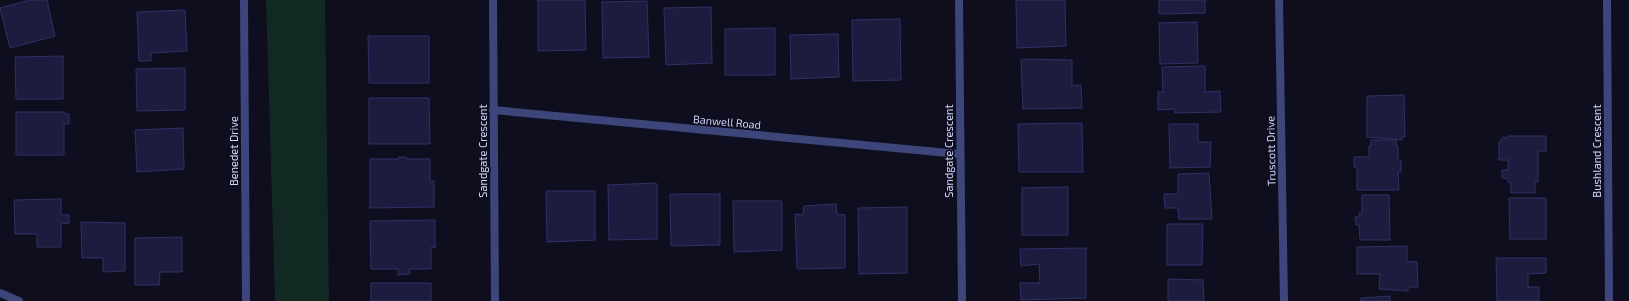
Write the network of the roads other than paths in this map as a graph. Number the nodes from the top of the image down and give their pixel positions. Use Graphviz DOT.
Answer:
graph roads {
  1 [pos="244,0"];
  2 [pos="493,0"];
  3 [pos="959,0"];
  4 [pos="1279,0"];
  5 [pos="1607,0"];
  6 [pos="493,110"];
  7 [pos="959,154"];
  8 [pos="0,293"];
  9 [pos="19,301"];
  10 [pos="246,301"];
  11 [pos="495,301"];
  12 [pos="962,301"];
  13 [pos="1284,301"];
  14 [pos="1609,301"];
  1 -- 10 [label="street, Benedet Drive"];
  2 -- 6 [label="street, Sandgate Crescent"];
  3 -- 7 [label="street, Sandgate Crescent"];
  4 -- 13 [label="street, Truscott Drive"];
  5 -- 14 [label="street, Bushland Crescent"];
  6 -- 7 [label="street, Banwell Road"];
  6 -- 11 [label="street, Sandgate Crescent"];
  7 -- 12 [label="street, Sandgate Crescent"];
  8 -- 9 [label="street"];
}
